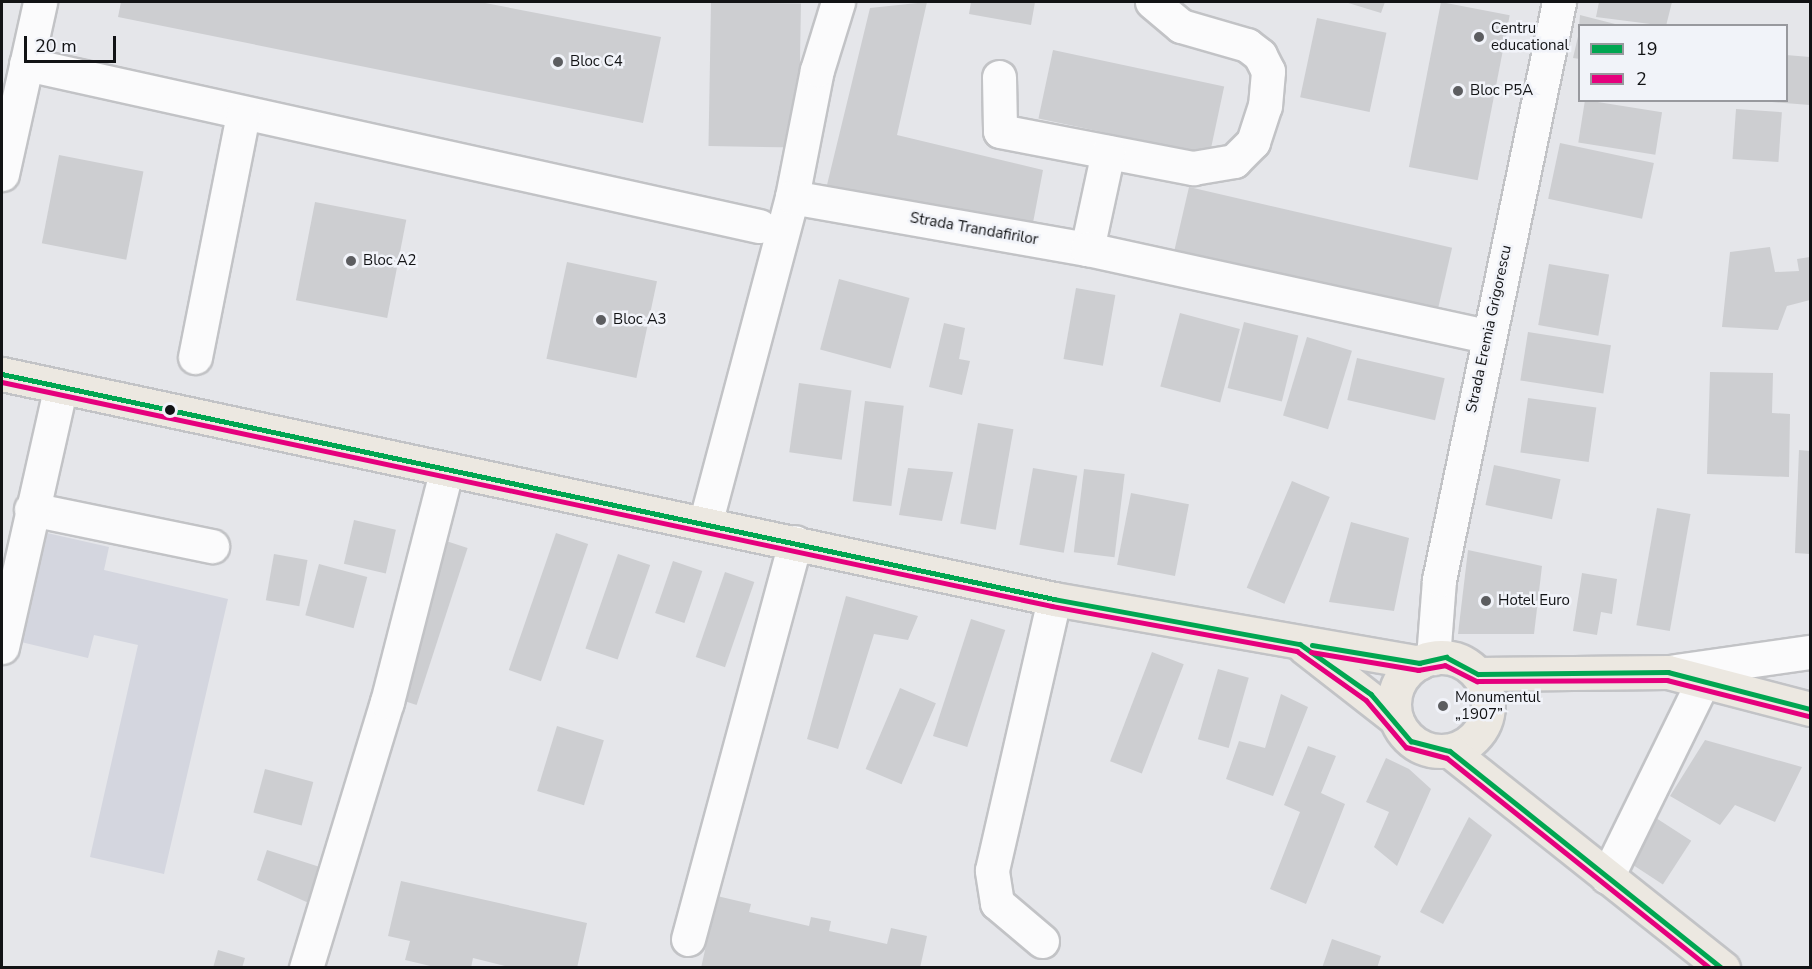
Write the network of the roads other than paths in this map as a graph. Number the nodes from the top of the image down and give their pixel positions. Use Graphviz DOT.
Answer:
graph roads {
  1 [pos="40,2"];
  2 [pos="838,2"];
  3 [pos="1152,2"];
  4 [pos="1559,2"];
  5 [pos="26,64"];
  6 [pos="999,76"];
  7 [pos="243,114"];
  8 [pos="1108,152"];
  9 [pos="2,174"];
  10 [pos="792,196"];
  11 [pos="759,226"];
  12 [pos="1087,249"];
  13 [pos="1487,336"];
  14 [pos="195,357"];
  15 [pos="2,374"];
  16 [pos="60,390"];
  17 [pos="446,472"];
  18 [pos="31,509"];
  19 [pos="705,524"];
  20 [pos="795,542"];
  21 [pos="212,546"];
  22 [pos="1054,599"];
  23 [pos="1300,644"];
  24 [pos="2,647"];
  25 [pos="1810,652"];
  26 [pos="1426,660"];
  27 [pos="1668,672"];
  28 [pos="1478,674"];
  29 [pos="1703,681"];
  30 [pos="1810,710"];
  31 [pos="1396,719"];
  32 [pos="1450,751"];
  33 [pos="1607,877"];
  34 [pos="688,939"];
  35 [pos="1042,941"];
  36 [pos="306,968"];
  37 [pos="1723,968"];
  1 -- 5 [label="street"];
  2 -- 10 [label="street"];
  3 -- 8 [label="street"];
  4 -- 13 [label="street, Strada Eremia Grigorescu"];
  5 -- 7 [label="street"];
  5 -- 9 [label="street"];
  6 -- 8 [label="street"];
  7 -- 11 [label="street"];
  7 -- 14 [label="street"];
  8 -- 12 [label="street"];
  10 -- 12 [label="street, Strada Trandafirilor"];
  10 -- 19 [label="street"];
  12 -- 13 [label="street, Strada Trandafirilor"];
  13 -- 26 [label="street, Strada Eremia Grigorescu"];
  15 -- 16 [label="main road"];
  16 -- 17 [label="main road"];
  16 -- 18 [label="street"];
  17 -- 19 [label="main road"];
  17 -- 36 [label="street"];
  18 -- 21 [label="street"];
  18 -- 24 [label="street"];
  19 -- 20 [label="main road"];
  20 -- 22 [label="main road"];
  20 -- 34 [label="street"];
  22 -- 23 [label="main road"];
  22 -- 35 [label="street"];
  23 -- 26 [label="main road"];
  23 -- 31 [label="main road"];
  25 -- 27 [label="street"];
  26 -- 28 [label="main road"];
  26 -- 31 [label="main road"];
  27 -- 28 [label="main road"];
  27 -- 29 [label="main road"];
  28 -- 32 [label="main road"];
  29 -- 30 [label="main road"];
  29 -- 33 [label="street"];
  31 -- 32 [label="main road"];
  32 -- 33 [label="main road"];
  33 -- 37 [label="main road"];
}
